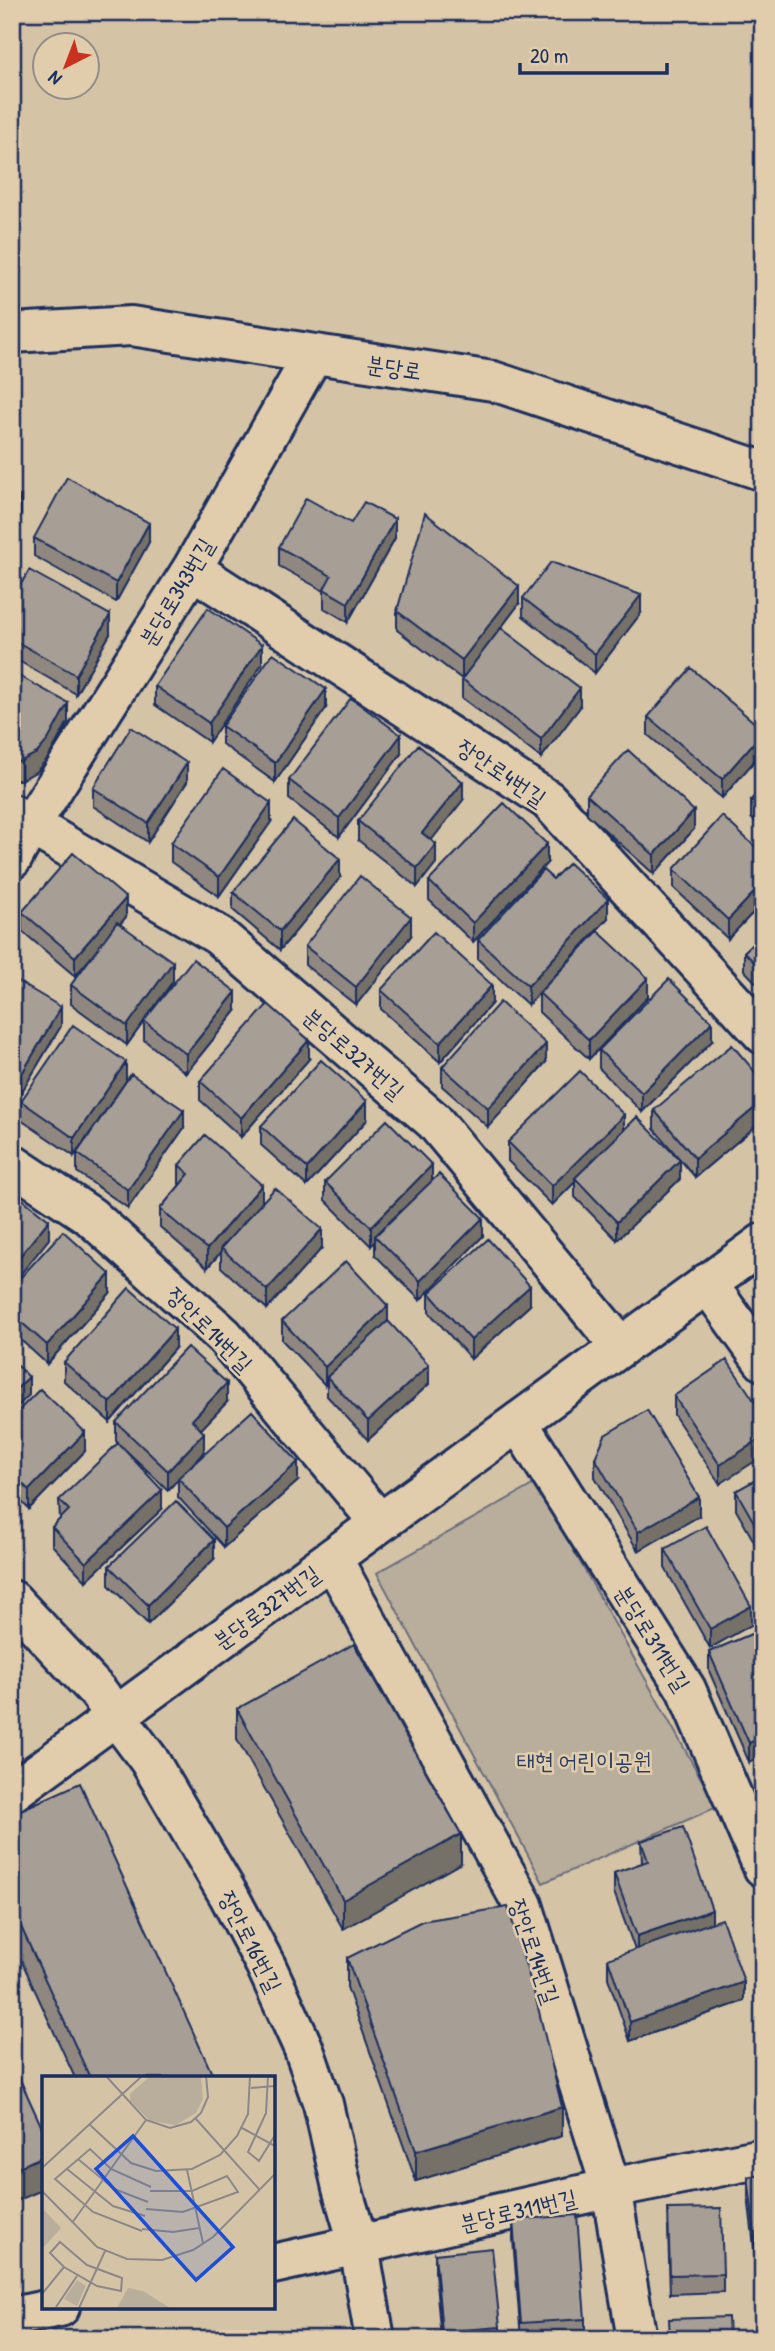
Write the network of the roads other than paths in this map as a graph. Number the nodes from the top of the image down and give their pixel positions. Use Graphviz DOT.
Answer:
graph roads {
  1 [pos="12,333"];
  2 [pos="313,355"];
  3 [pos="763,471"];
  4 [pos="192,569"];
  5 [pos="22,819"];
  6 [pos="12,859"];
  7 [pos="763,1034"];
  8 [pos="12,1164"];
  9 [pos="763,1243"];
  10 [pos="708,1283"];
  11 [pos="621,1347"];
  12 [pos="763,1361"];
  13 [pos="518,1422"];
  14 [pos="380,1523"];
  15 [pos="332,1558"];
  16 [pos="12,1600"];
  17 [pos="115,1717"];
  18 [pos="12,1792"];
  19 [pos="763,1867"];
  20 [pos="763,2158"];
  21 [pos="611,2188"];
  22 [pos="359,2246"];
  23 [pos="275,2264"];
  24 [pos="50,2309"];
  25 [pos="12,2317"];
  26 [pos="375,2339"];
  27 [pos="637,2339"];
  1 -- 2 [label="street, 분당로"];
  2 -- 3 [label="street, 분당로"];
  2 -- 4 [label="street, 분당로343번길"];
  4 -- 5 [label="street, 분당로343번길"];
  4 -- 7 [label="street, 장안로4번길"];
  5 -- 6 [label="street, 분당로343번길"];
  5 -- 11 [label="street, 분당로327번길"];
  8 -- 14 [label="street, 장안로14번길"];
  9 -- 10 [label="street, 분당로327번길"];
  10 -- 11 [label="street, 분당로327번길"];
  10 -- 12 [label="street"];
  11 -- 13 [label="street, 분당로327번길"];
  13 -- 14 [label="street, 분당로327번길"];
  13 -- 19 [label="street, 분당로311번길"];
  14 -- 15 [label="street, 분당로327번길"];
  15 -- 17 [label="street, 분당로327번길"];
  15 -- 21 [label="street, 장안로14번길"];
  16 -- 17 [label="street, 장안로16번길"];
  17 -- 18 [label="street, 분당로327번길"];
  17 -- 22 [label="street, 장안로16번길"];
  20 -- 21 [label="street, 분당로311번길"];
  21 -- 22 [label="street, 분당로311번길"];
  21 -- 27 [label="street, 장안로14번길"];
  22 -- 23 [label="street, 분당로311번길"];
  22 -- 26 [label="street, 장안로16번길"];
  24 -- 25 [label="street"];
}
